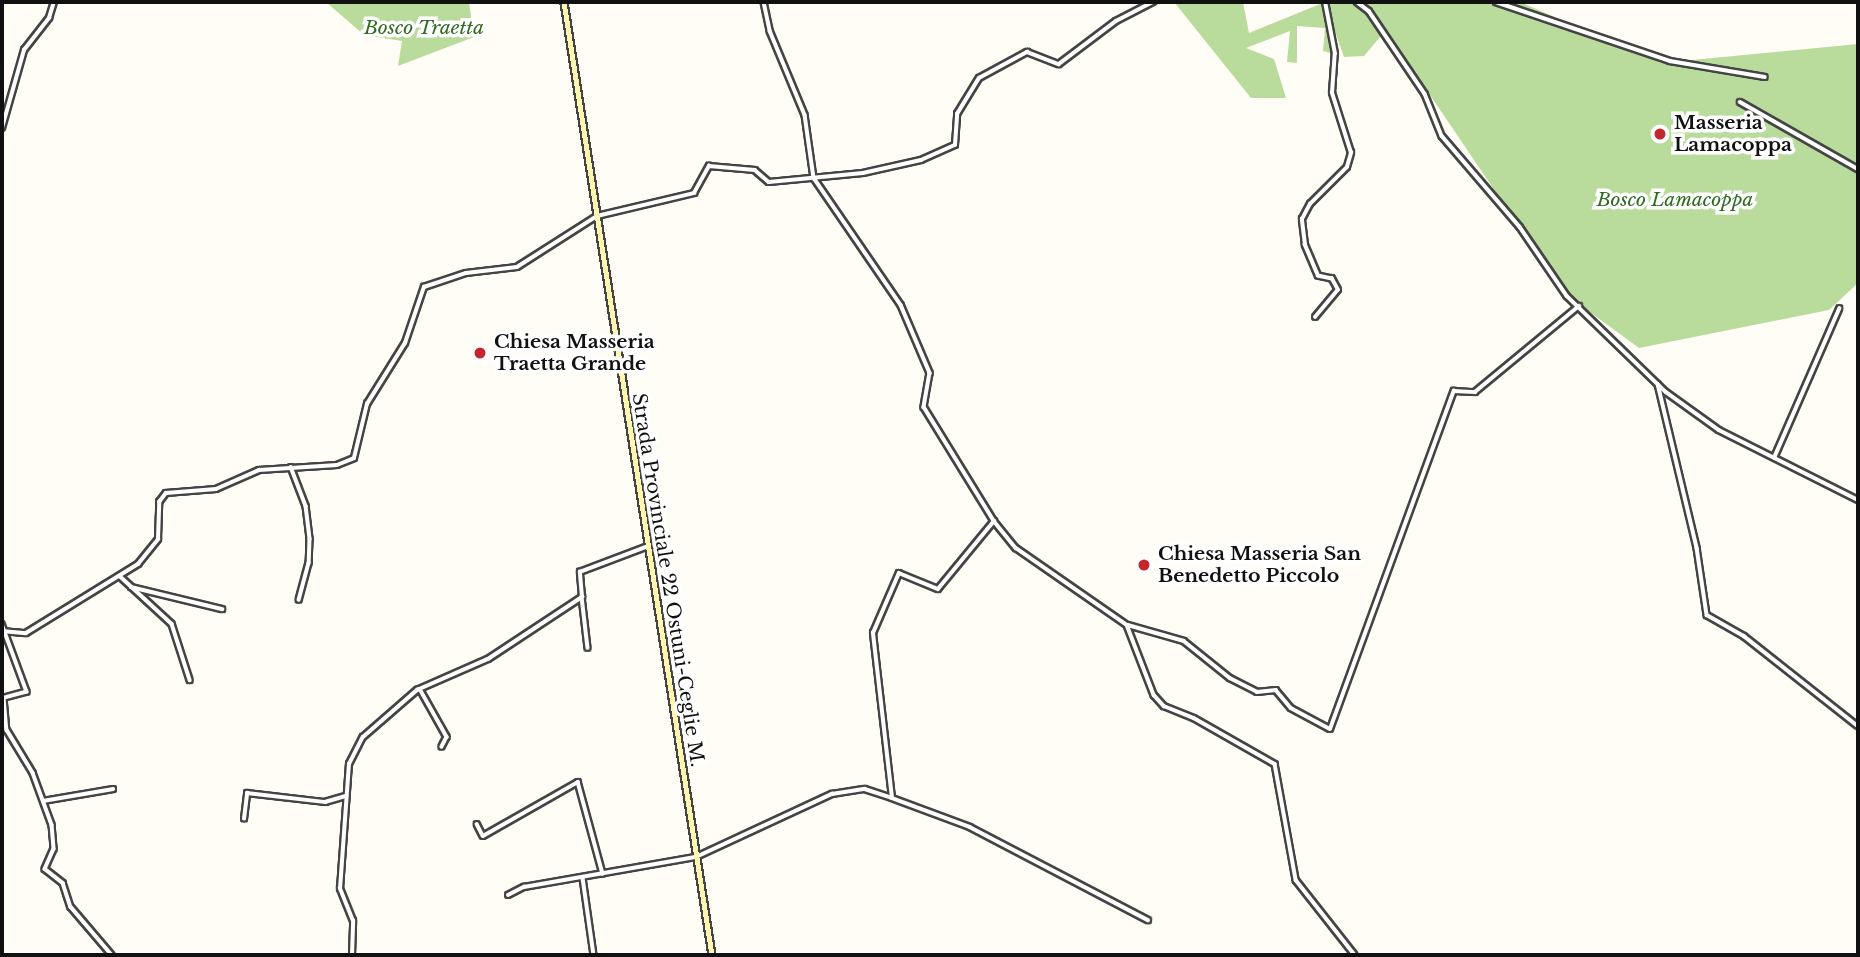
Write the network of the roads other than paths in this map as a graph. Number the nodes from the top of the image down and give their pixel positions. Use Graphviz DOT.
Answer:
graph roads {
  1 [pos="54,2"];
  2 [pos="564,2"];
  3 [pos="764,2"];
  4 [pos="1153,2"];
  5 [pos="1325,2"];
  6 [pos="1357,2"];
  7 [pos="1496,2"];
  8 [pos="1765,77"];
  9 [pos="1740,102"];
  10 [pos="2,128"];
  11 [pos="1858,169"];
  12 [pos="814,178"];
  13 [pos="597,216"];
  14 [pos="1578,306"];
  15 [pos="1839,309"];
  16 [pos="1315,317"];
  17 [pos="1657,381"];
  18 [pos="1666,392"];
  19 [pos="1661,397"];
  20 [pos="1774,457"];
  21 [pos="291,467"];
  22 [pos="1858,500"];
  23 [pos="994,521"];
  24 [pos="648,546"];
  25 [pos="121,577"];
  26 [pos="129,586"];
  27 [pos="582,597"];
  28 [pos="299,600"];
  29 [pos="222,609"];
  30 [pos="2,624"];
  31 [pos="1128,625"];
  32 [pos="3,631"];
  33 [pos="588,648"];
  34 [pos="191,680"];
  35 [pos="420,689"];
  36 [pos="1858,726"];
  37 [pos="442,747"];
  38 [pos="113,789"];
  39 [pos="346,796"];
  40 [pos="892,798"];
  41 [pos="43,801"];
  42 [pos="244,819"];
  43 [pos="477,824"];
  44 [pos="696,857"];
  45 [pos="603,874"];
  46 [pos="583,878"];
  47 [pos="508,895"];
  48 [pos="1148,920"];
  49 [pos="107,953"];
  50 [pos="113,955"];
  51 [pos="352,955"];
  52 [pos="594,955"];
  53 [pos="712,955"];
  54 [pos="1355,955"];
  1 -- 10 [label="street"];
  2 -- 13 [label="main road, Strada Provinciale 22 Ostuni-Ceglie M."];
  3 -- 12 [label="street"];
  4 -- 12 [label="street"];
  5 -- 16 [label="street"];
  6 -- 14 [label="street"];
  7 -- 8 [label="street"];
  9 -- 11 [label="street"];
  12 -- 13 [label="street"];
  12 -- 23 [label="street"];
  13 -- 21 [label="street"];
  13 -- 24 [label="main road, Strada Provinciale 22 Ostuni-Ceglie M."];
  14 -- 17 [label="street"];
  14 -- 31 [label="street"];
  15 -- 20 [label="street"];
  17 -- 18 [label="street"];
  17 -- 19 [label="street"];
  18 -- 19 [label="street"];
  18 -- 20 [label="street"];
  19 -- 36 [label="street"];
  20 -- 22 [label="street"];
  21 -- 25 [label="street"];
  21 -- 28 [label="street"];
  23 -- 31 [label="street"];
  23 -- 40 [label="street"];
  24 -- 27 [label="street"];
  24 -- 44 [label="main road, Strada Provinciale 22 Ostuni-Ceglie M."];
  25 -- 26 [label="street"];
  25 -- 32 [label="street"];
  26 -- 29 [label="street"];
  26 -- 34 [label="street"];
  27 -- 33 [label="street"];
  27 -- 35 [label="street"];
  30 -- 32 [label="street"];
  31 -- 54 [label="street"];
  32 -- 41 [label="street"];
  35 -- 37 [label="street"];
  35 -- 39 [label="street"];
  38 -- 41 [label="street"];
  39 -- 42 [label="street"];
  39 -- 51 [label="street"];
  40 -- 44 [label="street"];
  40 -- 48 [label="street"];
  41 -- 49 [label="street"];
  43 -- 45 [label="street"];
  44 -- 45 [label="street"];
  44 -- 53 [label="main road, Strada Provinciale 22 Ostuni-Ceglie M."];
  45 -- 46 [label="street"];
  46 -- 47 [label="street"];
  46 -- 52 [label="street"];
  49 -- 50 [label="street"];
}
